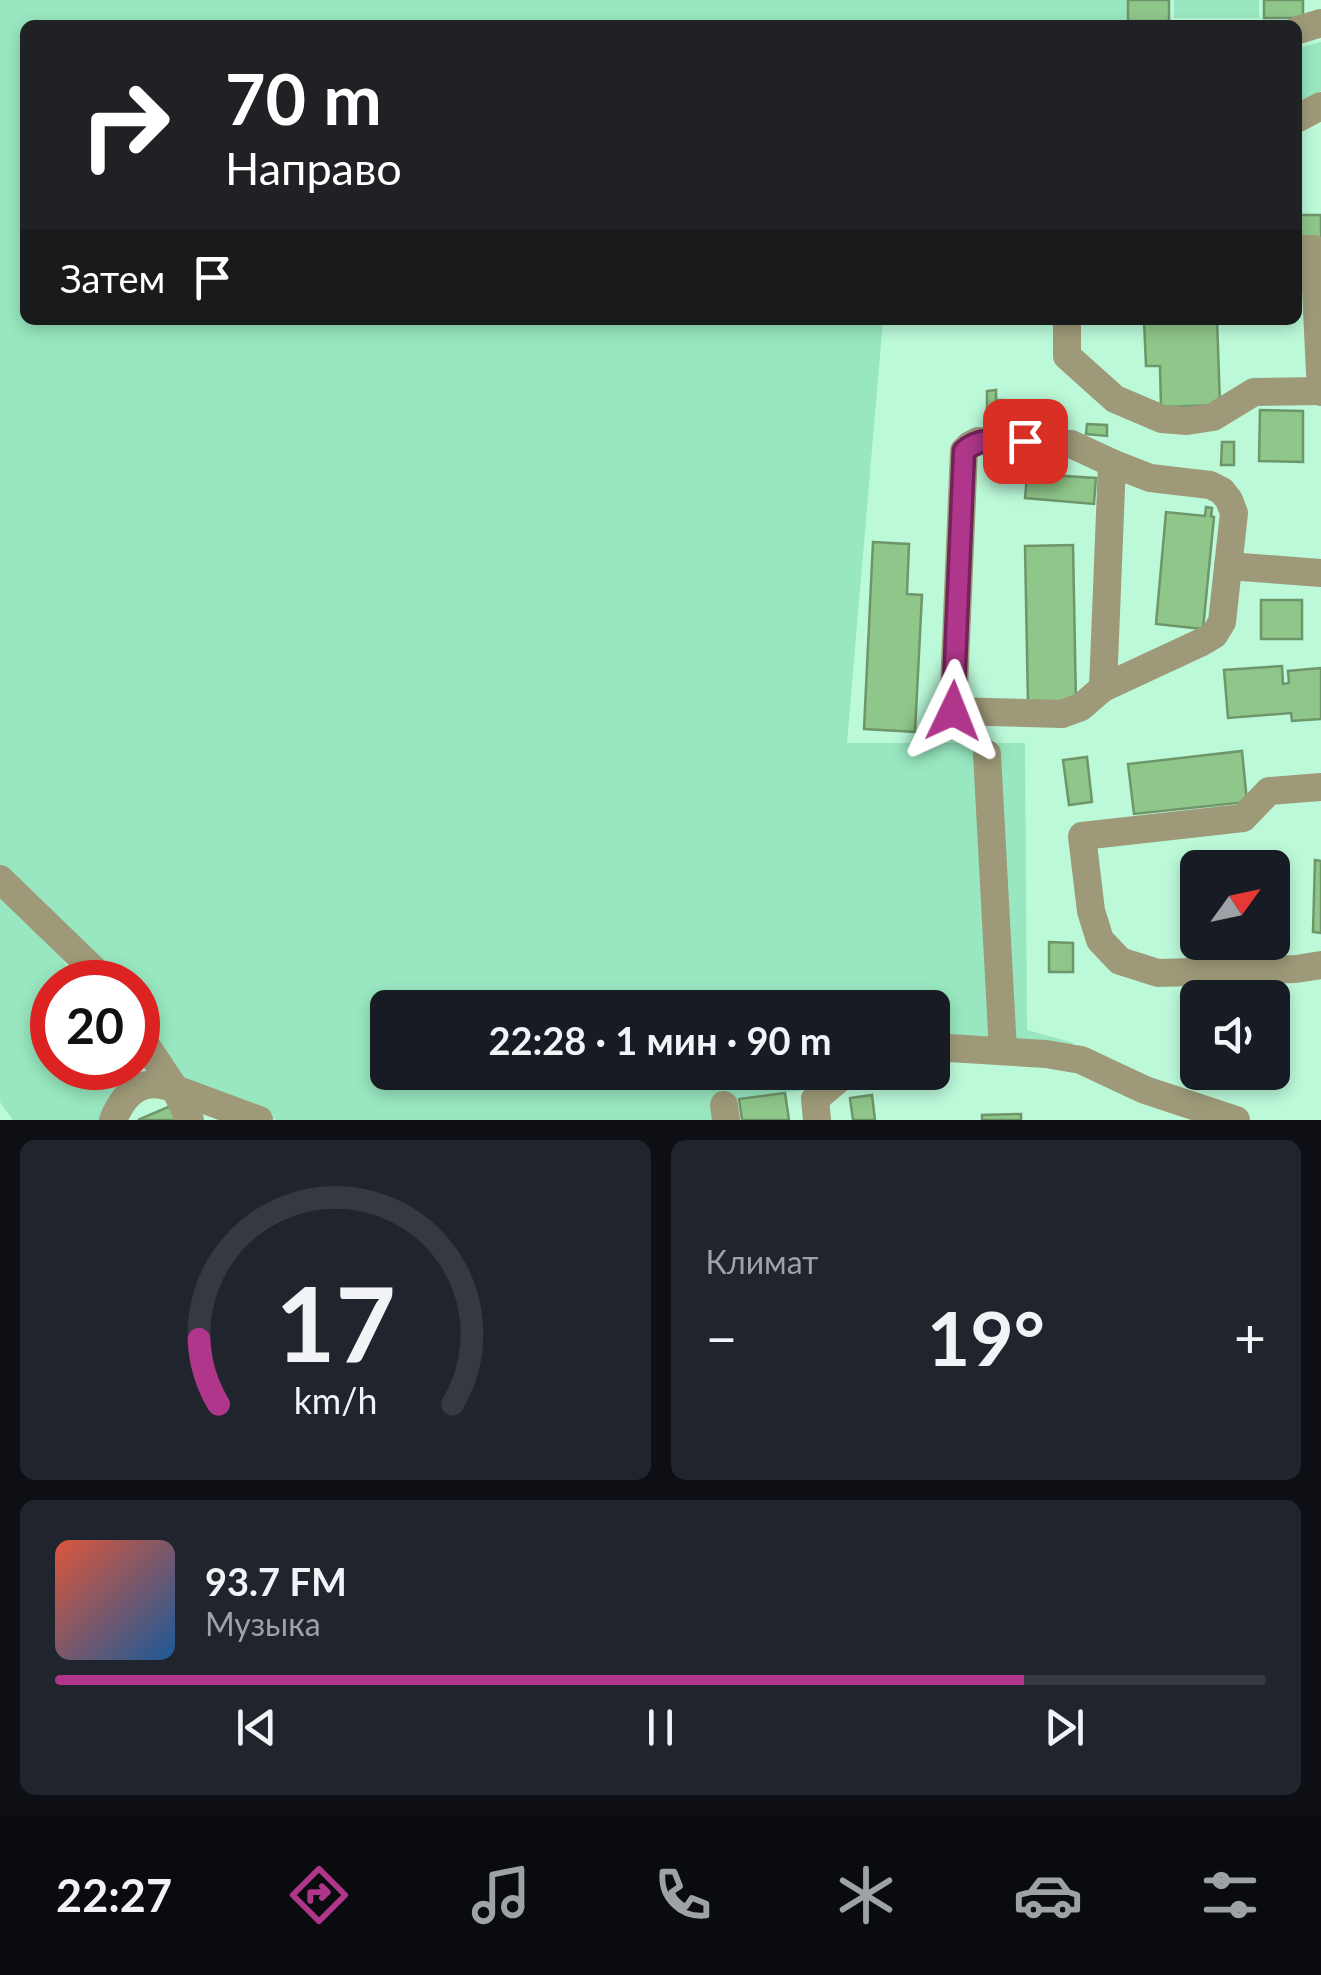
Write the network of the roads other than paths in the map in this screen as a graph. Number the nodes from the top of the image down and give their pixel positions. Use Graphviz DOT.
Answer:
graph roads {
  1 [pos="1302,249"];
  2 [pos="1067,325"];
  3 [pos="1321,392"];
  4 [pos="1112,463"];
  5 [pos="1228,566"];
  6 [pos="1321,573"];
  7 [pos="1103,688"];
  8 [pos="987,754"];
  9 [pos="1321,787"];
  10 [pos="0,880"];
  11 [pos="84,960"];
  12 [pos="1321,965"];
  13 [pos="950,1048"];
  14 [pos="1003,1052"];
  15 [pos="160,1066"];
  16 [pos="175,1088"];
  17 [pos="825,1090"];
  18 [pos="112,1120"];
  19 [pos="190,1120"];
  20 [pos="260,1120"];
  21 [pos="817,1120"];
  22 [pos="1236,1120"];
  1 -- 3 [label="lane"];
  2 -- 3 [label="lane"];
  4 -- 5 [label="lane"];
  4 -- 7 [label="lane"];
  4 -- 7 [label="lane"];
  5 -- 6 [label="lane"];
  5 -- 7 [label="lane"];
  8 -- 14 [label="lane"];
  9 -- 12 [label="lane"];
  10 -- 11 [label="lane"];
  13 -- 14 [label="lane"];
  14 -- 22 [label="lane"];
  15 -- 16 [label="lane"];
  16 -- 18 [label="lane"];
  16 -- 19 [label="lane"];
  16 -- 20 [label="lane"];
  17 -- 21 [label="lane"];
}
